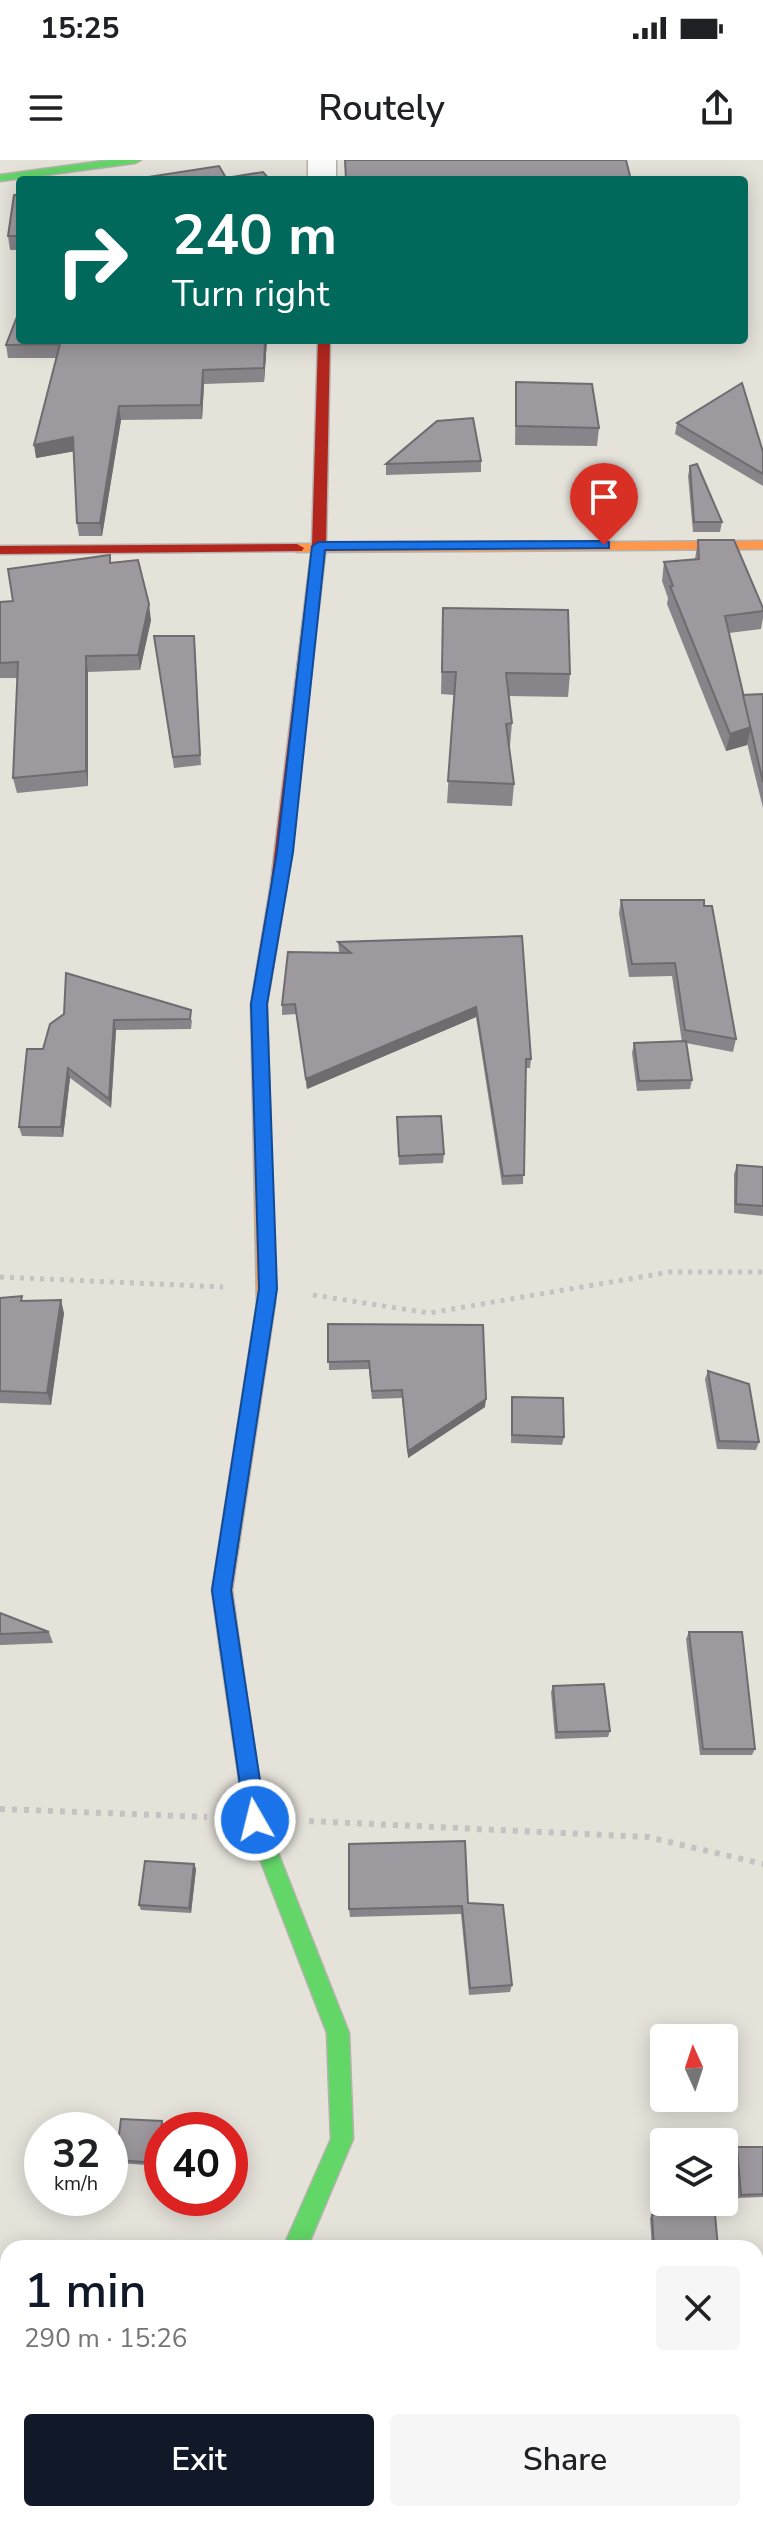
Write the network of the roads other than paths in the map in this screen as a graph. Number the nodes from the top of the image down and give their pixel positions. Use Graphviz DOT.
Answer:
graph roads {
  1 [pos="135,160"];
  2 [pos="0,178"];
  3 [pos="324,344"];
  4 [pos="763,545"];
  5 [pos="319,546"];
  6 [pos="0,550"];
  7 [pos="298,2240"];
  1 -- 2 [label="street"];
  3 -- 5 [label="street"];
  4 -- 5 [label="street"];
  5 -- 6 [label="street"];
  5 -- 7 [label="street"];
}
